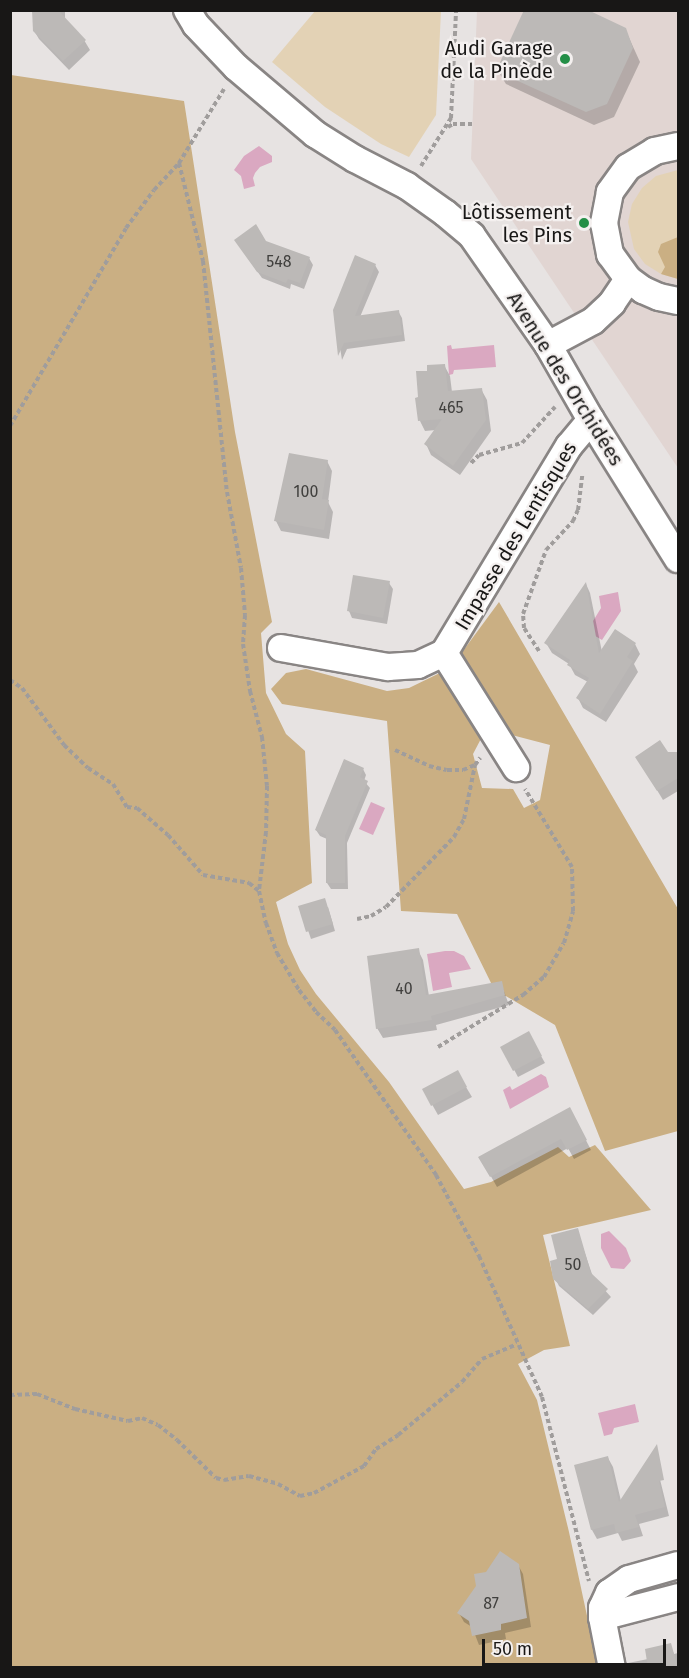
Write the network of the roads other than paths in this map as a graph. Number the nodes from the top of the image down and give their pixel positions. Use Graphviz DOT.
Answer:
graph roads {
  1 [pos="187,10"];
  2 [pos="678,146"];
  3 [pos="628,279"];
  4 [pos="678,301"];
  5 [pos="548,345"];
  6 [pos="591,420"];
  7 [pos="678,559"];
  8 [pos="281,648"];
  9 [pos="444,653"];
  10 [pos="516,768"];
  11 [pos="678,1565"];
  12 [pos="678,1597"];
  13 [pos="602,1617"];
  14 [pos="612,1668"];
  1 -- 5 [label="street, Avenue des Orchidées"];
  2 -- 3 [label="street"];
  3 -- 4 [label="street"];
  3 -- 5 [label="street"];
  5 -- 6 [label="street, Avenue des Orchidées"];
  6 -- 7 [label="street, Avenue des Orchidées"];
  6 -- 9 [label="street, Impasse des Lentisques"];
  8 -- 9 [label="street"];
  9 -- 10 [label="street"];
  11 -- 13 [label="street"];
  12 -- 13 [label="street"];
  13 -- 14 [label="street"];
}
